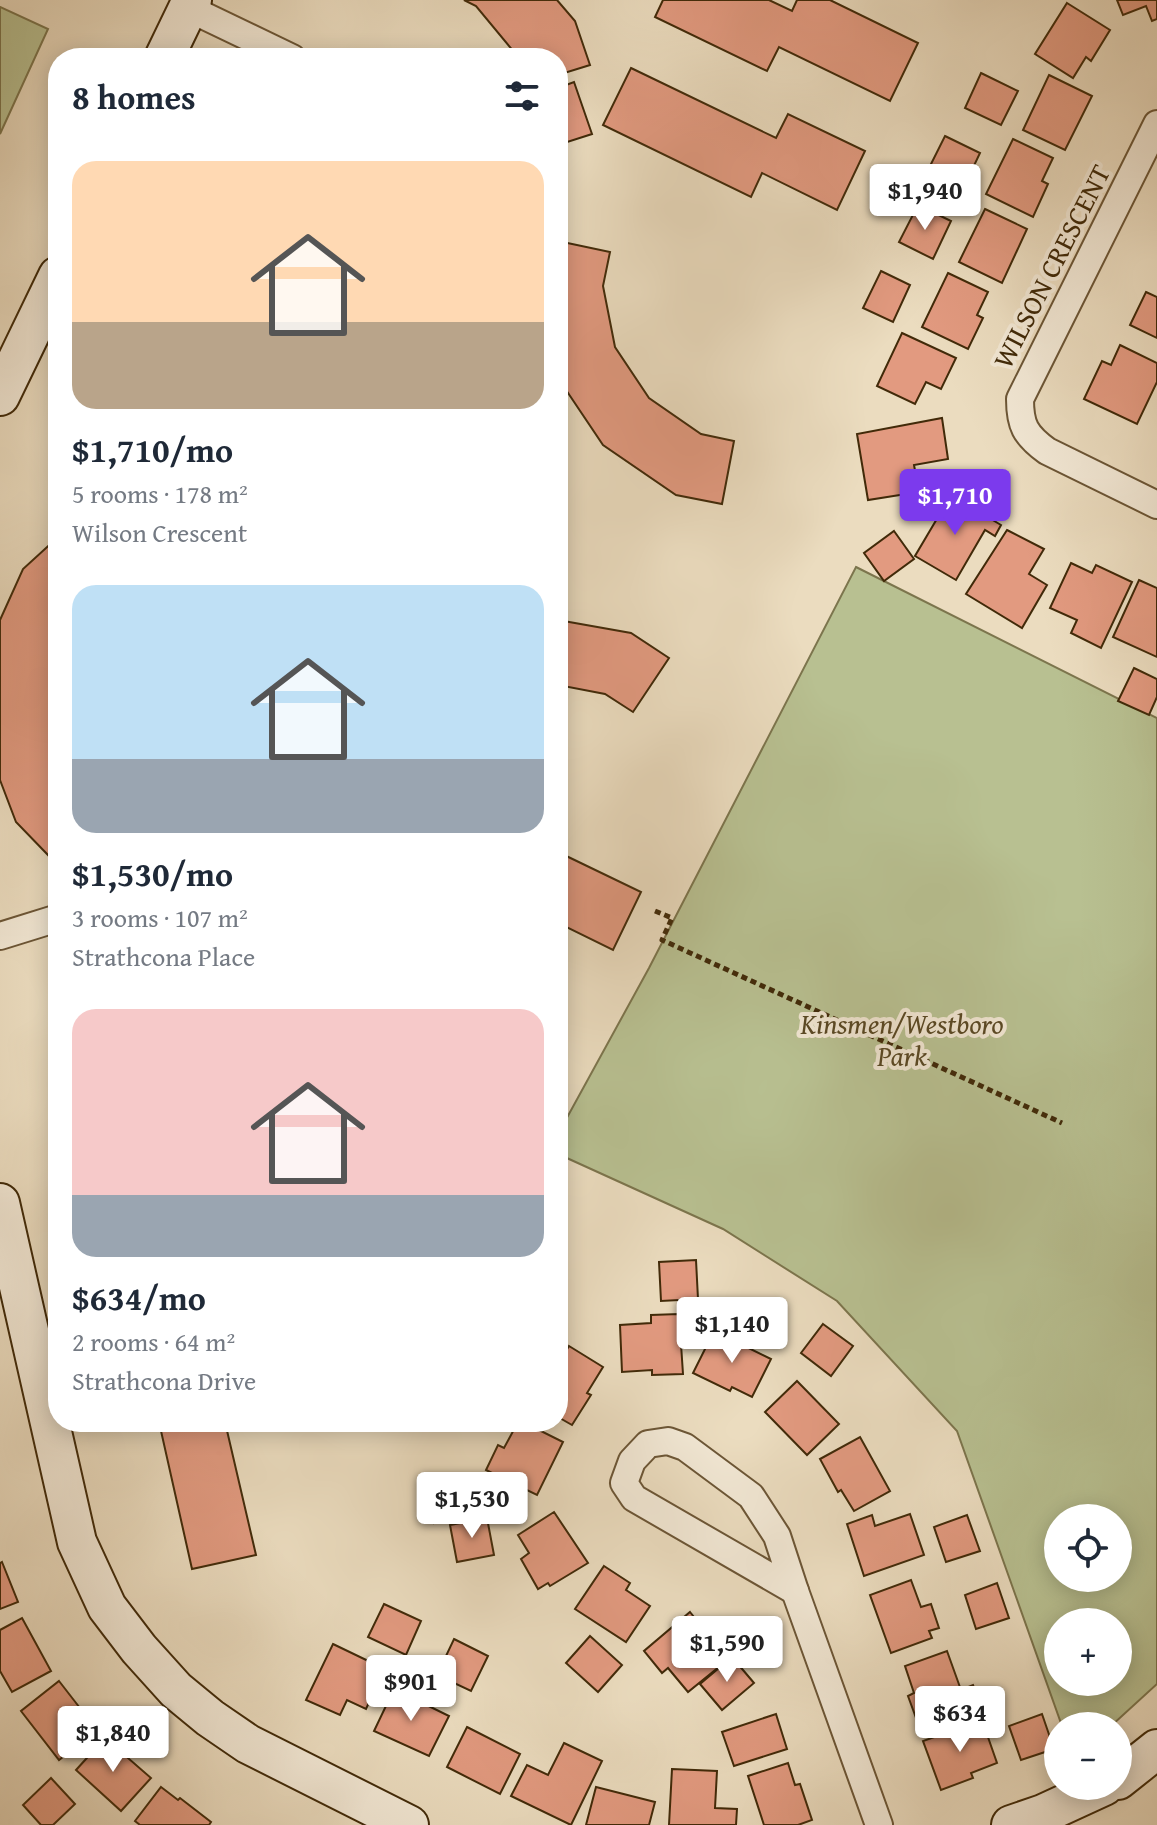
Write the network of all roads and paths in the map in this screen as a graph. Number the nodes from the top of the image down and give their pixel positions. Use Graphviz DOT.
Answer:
graph roads {
  1 [pos="190,4"];
  2 [pos="169,48"];
  3 [pos="273,48"];
  4 [pos="1157,124"];
  5 [pos="48,297"];
  6 [pos="0,396"];
  7 [pos="1157,505"];
  8 [pos="655,911"];
  9 [pos="48,921"];
  10 [pos="0,936"];
  11 [pos="1062,1123"];
  12 [pos="0,1203"];
  13 [pos="4,1242"];
  14 [pos="48,1423"];
  15 [pos="50,1432"];
  16 [pos="795,1591"];
  17 [pos="1157,1749"];
  18 [pos="1132,1769"];
  19 [pos="1074,1800"];
  20 [pos="409,1825"];
  21 [pos="879,1825"];
  22 [pos="1011,1825"];
  1 -- 2 [label="street"];
  1 -- 3 [label="street"];
  4 -- 7 [label="street, WILSON CRESCENT"];
  5 -- 6 [label="street"];
  8 -- 11 [label="path"];
  9 -- 10 [label="street"];
  12 -- 13 [label="street"];
  13 -- 14 [label="street"];
  15 -- 20 [label="street"];
  16 -- 16 [label="street"];
  16 -- 21 [label="street"];
  17 -- 18 [label="street"];
  19 -- 22 [label="street"];
}
